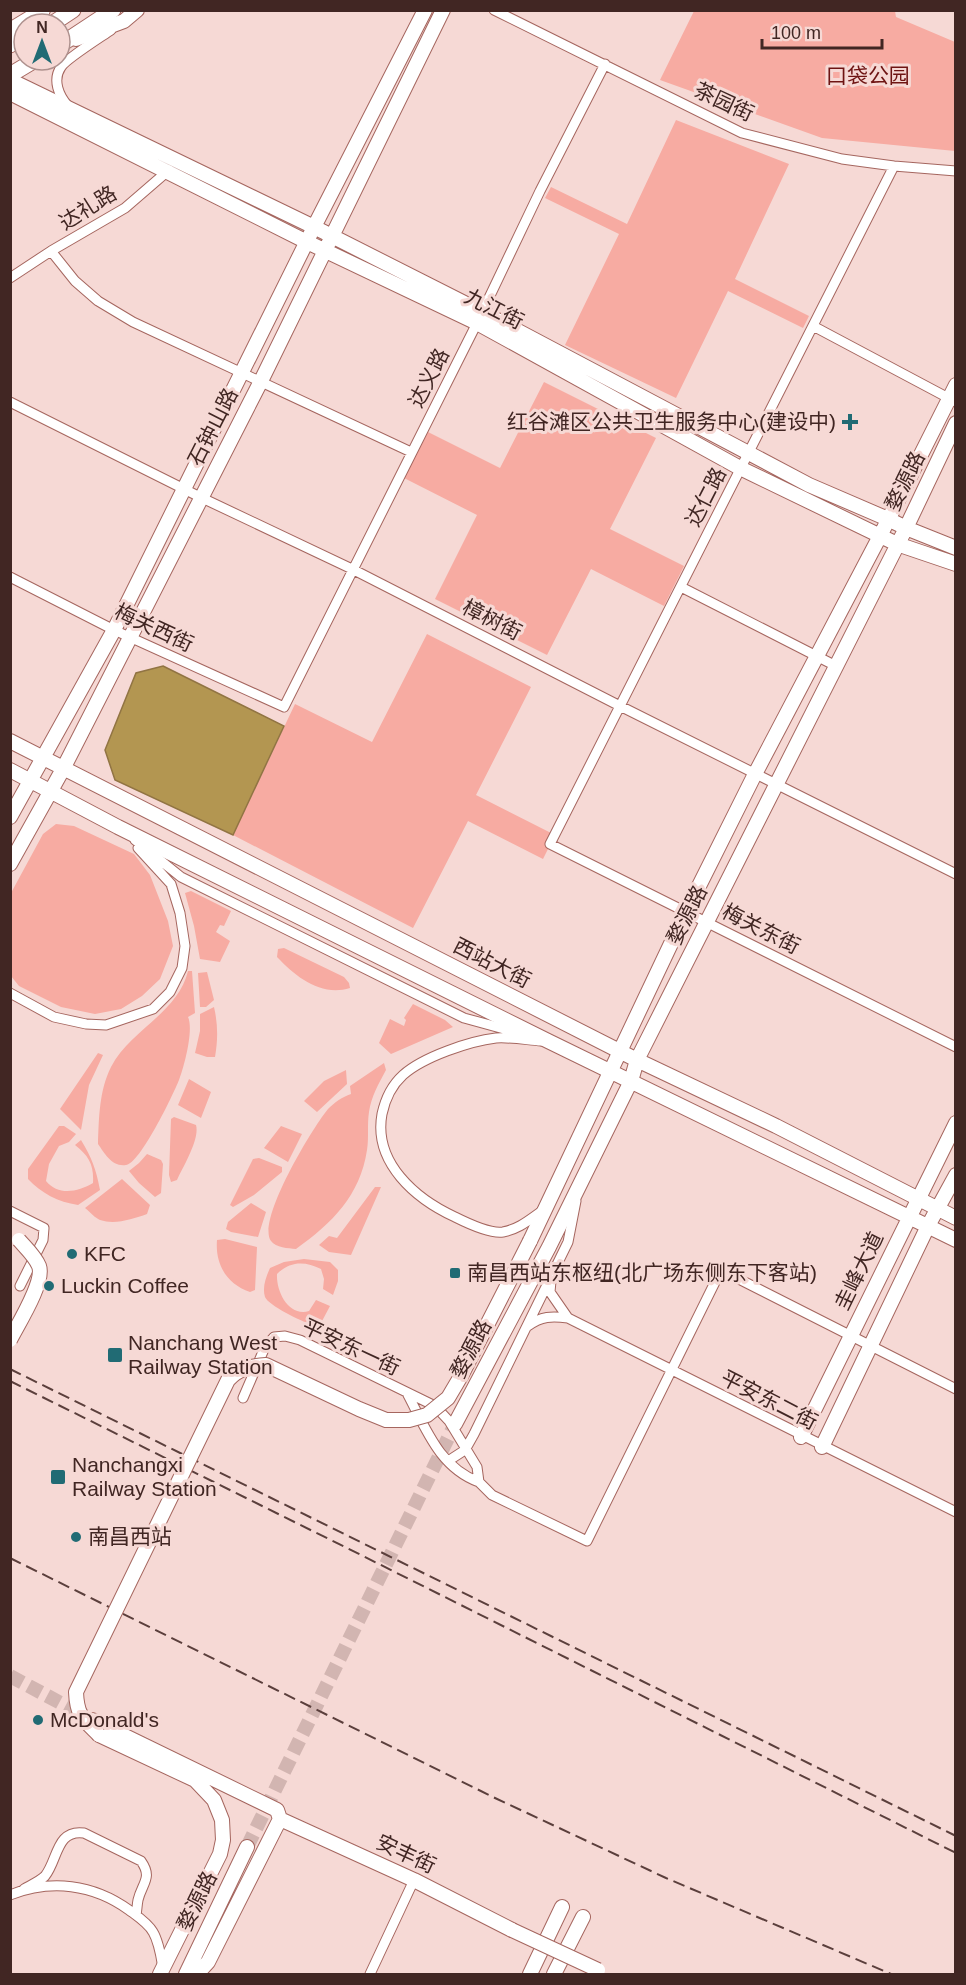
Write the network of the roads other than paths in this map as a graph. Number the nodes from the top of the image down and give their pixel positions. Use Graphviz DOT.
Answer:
graph roads {
  1 [pos="43,10"];
  2 [pos="137,10"];
  3 [pos="425,10"];
  4 [pos="443,10"];
  5 [pos="494,10"];
  6 [pos="119,16"];
  7 [pos="10,30"];
  8 [pos="72,39"];
  9 [pos="605,64"];
  10 [pos="10,80"];
  11 [pos="10,93"];
  12 [pos="74,112"];
  13 [pos="179,162"];
  14 [pos="894,166"];
  15 [pos="167,171"];
  16 [pos="956,171"];
  17 [pos="314,227"];
  18 [pos="332,237"];
  19 [pos="307,243"];
  20 [pos="51,251"];
  21 [pos="325,251"];
  22 [pos="10,278"];
  23 [pos="480,317"];
  24 [pos="813,326"];
  25 [pos="243,372"];
  26 [pos="261,381"];
  27 [pos="956,385"];
  28 [pos="952,400"];
  29 [pos="10,402"];
  30 [pos="956,423"];
  31 [pos="411,452"];
  32 [pos="748,453"];
  33 [pos="740,468"];
  34 [pos="185,489"];
  35 [pos="200,497"];
  36 [pos="888,519"];
  37 [pos="906,528"];
  38 [pos="880,536"];
  39 [pos="897,544"];
  40 [pos="956,548"];
  41 [pos="956,564"];
  42 [pos="352,569"];
  43 [pos="10,577"];
  44 [pos="681,586"];
  45 [pos="114,630"];
  46 [pos="130,638"];
  47 [pos="817,656"];
  48 [pos="836,666"];
  49 [pos="620,706"];
  50 [pos="284,707"];
  51 [pos="10,741"];
  52 [pos="44,758"];
  53 [pos="63,768"];
  54 [pos="10,770"];
  55 [pos="755,774"];
  56 [pos="31,781"];
  57 [pos="776,784"];
  58 [pos="49,791"];
  59 [pos="10,817"];
  60 [pos="118,826"];
  61 [pos="550,844"];
  62 [pos="12,861"];
  63 [pos="956,874"];
  64 [pos="686,912"];
  65 [pos="707,922"];
  66 [pos="10,993"];
  67 [pos="548,1041"];
  68 [pos="956,1047"];
  69 [pos="621,1052"];
  70 [pos="637,1060"];
  71 [pos="612,1071"];
  72 [pos="631,1081"];
  73 [pos="956,1123"];
  74 [pos="956,1175"];
  75 [pos="579,1187"];
  76 [pos="918,1198"];
  77 [pos="544,1209"];
  78 [pos="938,1209"];
  79 [pos="10,1211"];
  80 [pos="909,1217"];
  81 [pos="956,1218"];
  82 [pos="928,1226"];
  83 [pos="10,1236"];
  84 [pos="956,1240"];
  85 [pos="553,1272"];
  86 [pos="20,1286"];
  87 [pos="567,1318"];
  88 [pos="525,1329"];
  89 [pos="851,1336"];
  90 [pos="10,1340"];
  91 [pos="871,1346"];
  92 [pos="673,1371"];
  93 [pos="956,1389"];
  94 [pos="408,1395"];
  95 [pos="243,1398"];
  96 [pos="455,1424"];
  97 [pos="801,1437"];
  98 [pos="822,1447"];
  99 [pos="465,1450"];
  100 [pos="448,1461"];
  101 [pos="479,1482"];
  102 [pos="956,1512"];
  103 [pos="92,1719"];
  104 [pos="280,1819"];
  105 [pos="247,1847"];
  106 [pos="414,1880"];
  107 [pos="24,1889"];
  108 [pos="10,1895"];
  109 [pos="562,1907"];
  110 [pos="136,1916"];
  111 [pos="582,1917"];
  112 [pos="161,1971"];
  113 [pos="603,1972"];
  114 [pos="186,1974"];
  115 [pos="197,1974"];
  116 [pos="370,1974"];
  117 [pos="530,1974"];
  118 [pos="554,1974"];
  1 -- 7 [label="street"];
  2 -- 6 [label="street"];
  3 -- 17 [label="street, 石钟山路"];
  4 -- 18 [label="street, 石钟山路"];
  5 -- 9 [label="street, 茶园街"];
  6 -- 8 [label="main road"];
  6 -- 12 [label="street"];
  9 -- 14 [label="street, 茶园街"];
  9 -- 23 [label="street, 达义路"];
  10 -- 12 [label="street, 九江街"];
  11 -- 15 [label="street, 九江街"];
  12 -- 13 [label="street, 九江街"];
  13 -- 15 [label="street, 达礼路"];
  13 -- 17 [label="street, 九江街"];
  14 -- 16 [label="street, 茶园街"];
  14 -- 24 [label="street, 达仁路"];
  15 -- 19 [label="street, 九江街"];
  15 -- 20 [label="street, 达礼路"];
  17 -- 18 [label="street, 九江街"];
  17 -- 19 [label="street, 石钟山路"];
  18 -- 21 [label="street, 石钟山路"];
  18 -- 23 [label="street, 九江街"];
  19 -- 21 [label="street, 九江街"];
  19 -- 25 [label="street, 石钟山路"];
  20 -- 22 [label="street, 达礼路"];
  20 -- 25 [label="street"];
  21 -- 23 [label="street, 九江街"];
  21 -- 26 [label="street, 石钟山路"];
  23 -- 31 [label="street, 达义路"];
  23 -- 32 [label="street, 九江街"];
  23 -- 33 [label="street, 九江街"];
  24 -- 28 [label="street"];
  24 -- 32 [label="street, 达仁路"];
  25 -- 26 [label="street"];
  25 -- 34 [label="street, 石钟山路"];
  26 -- 31 [label="street"];
  26 -- 35 [label="street, 石钟山路"];
  27 -- 28 [label="street, 婺源路"];
  28 -- 36 [label="street, 婺源路"];
  29 -- 34 [label="street, 樟树街"];
  30 -- 37 [label="street, 婺源路"];
  31 -- 42 [label="street, 达义路"];
  32 -- 33 [label="street, 达仁路"];
  32 -- 36 [label="street, 九江街"];
  33 -- 38 [label="street, 九江街"];
  33 -- 44 [label="street, 达仁路"];
  34 -- 35 [label="street, 樟树街"];
  34 -- 45 [label="street, 石钟山路"];
  35 -- 42 [label="street, 樟树街"];
  35 -- 46 [label="street, 石钟山路"];
  36 -- 37 [label="street, 九江街"];
  36 -- 38 [label="street, 婺源路"];
  37 -- 39 [label="street, 婺源路"];
  37 -- 40 [label="street, 九江街"];
  38 -- 39 [label="street, 九江街"];
  38 -- 47 [label="street, 婺源路"];
  39 -- 41 [label="street, 九江街"];
  39 -- 48 [label="street, 婺源路"];
  42 -- 49 [label="street, 樟树街"];
  42 -- 50 [label="street, 达义路"];
  43 -- 45 [label="street, 梅关西街"];
  44 -- 47 [label="street"];
  44 -- 49 [label="street, 达仁路"];
  45 -- 46 [label="street, 梅关西街"];
  45 -- 52 [label="street, 石钟山路"];
  46 -- 50 [label="street, 梅关西街"];
  46 -- 53 [label="street, 石钟山路"];
  47 -- 48 [label="street"];
  47 -- 55 [label="street, 婺源路"];
  48 -- 57 [label="street, 婺源路"];
  49 -- 55 [label="street, 樟树街"];
  49 -- 61 [label="street, 达仁路"];
  51 -- 52 [label="street, 西站大街"];
  52 -- 53 [label="street, 西站大街"];
  52 -- 56 [label="street, 石钟山路"];
  53 -- 58 [label="street, 石钟山路"];
  53 -- 69 [label="street, 西站大街"];
  54 -- 56 [label="street"];
  55 -- 57 [label="street, 樟树街"];
  55 -- 64 [label="street, 婺源路"];
  56 -- 58 [label="street"];
  56 -- 59 [label="street, 石钟山路"];
  57 -- 63 [label="street, 樟树街"];
  57 -- 65 [label="street, 婺源路"];
  58 -- 60 [label="street"];
  58 -- 62 [label="street, 石钟山路"];
  60 -- 66 [label="street"];
  60 -- 67 [label="street"];
  61 -- 64 [label="street, 梅关东街"];
  64 -- 65 [label="street, 梅关东街"];
  64 -- 69 [label="street, 婺源路"];
  65 -- 68 [label="street, 梅关东街"];
  65 -- 70 [label="street, 婺源路"];
  67 -- 71 [label="street"];
  67 -- 77 [label="street"];
  69 -- 70 [label="street, 西站大街"];
  69 -- 71 [label="street, 婺源路"];
  70 -- 72 [label="street, 婺源路"];
  70 -- 76 [label="street, 西站大街"];
  71 -- 72 [label="street"];
  71 -- 77 [label="street, 婺源路"];
  72 -- 75 [label="street, 婺源路"];
  72 -- 80 [label="street"];
  73 -- 76 [label="street, 圭峰大道"];
  74 -- 78 [label="street, 圭峰大道"];
  75 -- 85 [label="street"];
  75 -- 96 [label="street, 婺源路"];
  76 -- 78 [label="street, 西站大街"];
  76 -- 80 [label="street, 圭峰大道"];
  77 -- 112 [label="street, 婺源路, bridge"];
  78 -- 81 [label="street, 西站大街"];
  78 -- 82 [label="street, 圭峰大道"];
  79 -- 86 [label="street"];
  80 -- 82 [label="street"];
  80 -- 89 [label="street, 圭峰大道"];
  82 -- 84 [label="street"];
  82 -- 91 [label="street, 圭峰大道"];
  83 -- 90 [label="street, bridge"];
  85 -- 87 [label="street"];
  85 -- 88 [label="street"];
  87 -- 88 [label="street"];
  87 -- 92 [label="street, 平安东二街"];
  88 -- 99 [label="street"];
  89 -- 91 [label="street"];
  89 -- 92 [label="street"];
  89 -- 97 [label="street, 圭峰大道"];
  91 -- 93 [label="street"];
  91 -- 98 [label="street, 圭峰大道"];
  92 -- 97 [label="street, 平安东二街"];
  92 -- 101 [label="street"];
  94 -- 95 [label="street, 平安东一街"];
  94 -- 99 [label="street"];
  94 -- 100 [label="street"];
  97 -- 98 [label="street, 平安东二街"];
  98 -- 102 [label="street, 平安东二街"];
  99 -- 100 [label="street"];
  99 -- 101 [label="street"];
  100 -- 101 [label="street"];
  103 -- 104 [label="street, 安丰街"];
  104 -- 106 [label="street, 安丰街"];
  104 -- 115 [label="street"];
  105 -- 114 [label="street, 婺源路"];
  106 -- 113 [label="street, 安丰街, bridge"];
  106 -- 116 [label="street"];
  107 -- 108 [label="street"];
  107 -- 110 [label="street"];
  107 -- 110 [label="street"];
  109 -- 117 [label="street"];
  110 -- 112 [label="street"];
  111 -- 118 [label="street"];
}
